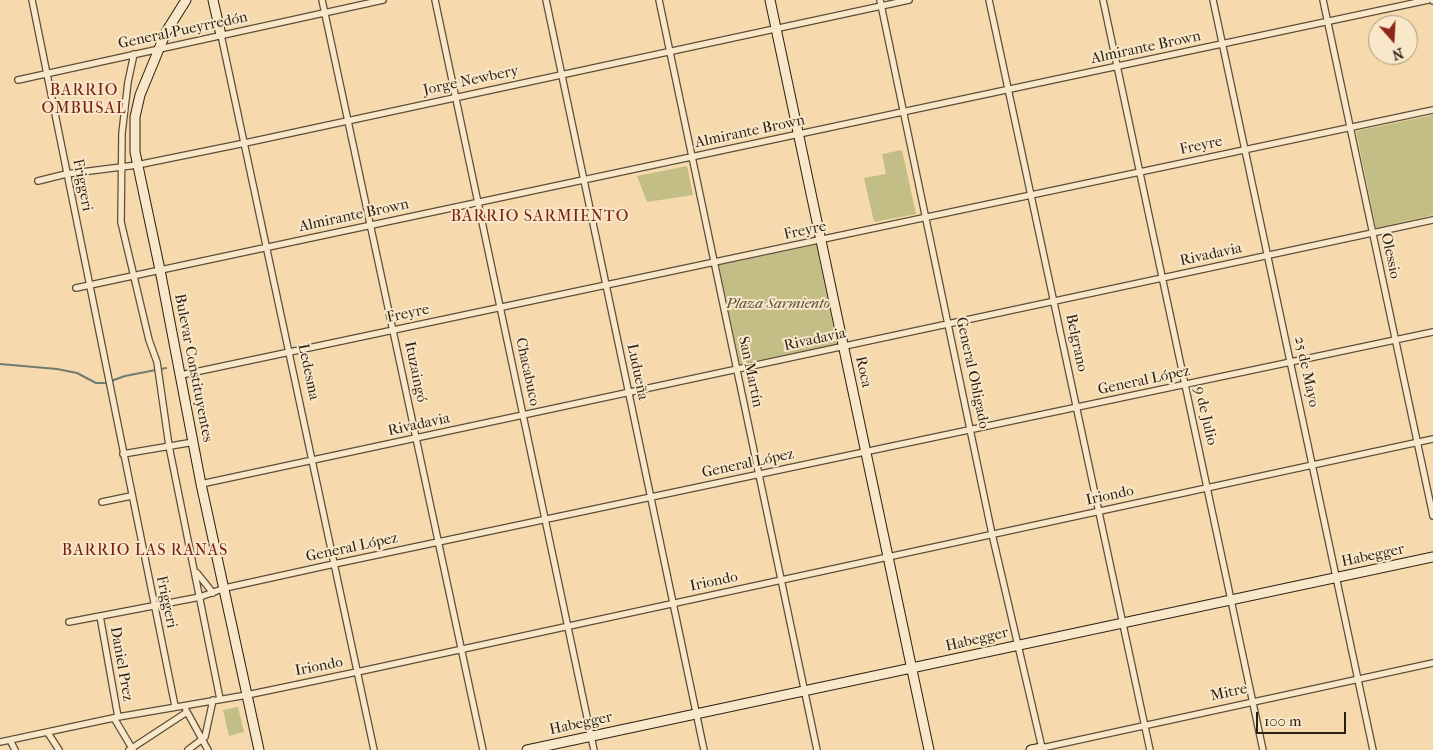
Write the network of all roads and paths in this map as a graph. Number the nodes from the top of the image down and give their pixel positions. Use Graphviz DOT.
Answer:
graph roads {
  1 [pos="32,0"];
  2 [pos="186,0"];
  3 [pos="213,0"];
  4 [pos="322,0"];
  5 [pos="383,0"];
  6 [pos="435,0"];
  7 [pos="546,0"];
  8 [pos="659,0"];
  9 [pos="770,0"];
  10 [pos="909,0"];
  11 [pos="989,0"];
  12 [pos="1103,0"];
  13 [pos="1213,0"];
  14 [pos="1323,0"];
  15 [pos="1428,0"];
  16 [pos="880,3"];
  17 [pos="325,13"];
  18 [pos="1327,22"];
  19 [pos="776,29"];
  20 [pos="221,35"];
  21 [pos="1223,44"];
  22 [pos="158,49"];
  23 [pos="670,52"];
  24 [pos="134,54"];
  25 [pos="1117,66"];
  26 [pos="47,73"];
  27 [pos="562,75"];
  28 [pos="18,80"];
  29 [pos="1008,90"];
  30 [pos="456,97"];
  31 [pos="1433,110"];
  32 [pos="903,112"];
  33 [pos="348,121"];
  34 [pos="1350,127"];
  35 [pos="799,134"];
  36 [pos="245,143"];
  37 [pos="1246,150"];
  38 [pos="692,157"];
  39 [pos="137,165"];
  40 [pos="120,167"];
  41 [pos="1140,172"];
  42 [pos="66,174"];
  43 [pos="584,179"];
  44 [pos="38,181"];
  45 [pos="1031,195"];
  46 [pos="478,202"];
  47 [pos="926,217"];
  48 [pos="1433,220"];
  49 [pos="371,225"];
  50 [pos="1372,233"];
  51 [pos="821,240"];
  52 [pos="267,247"];
  53 [pos="1268,256"];
  54 [pos="714,262"];
  55 [pos="160,270"];
  56 [pos="134,276"];
  57 [pos="1162,278"];
  58 [pos="606,285"];
  59 [pos="89,286"];
  60 [pos="76,288"];
  61 [pos="1054,302"];
  62 [pos="500,307"];
  63 [pos="948,324"];
  64 [pos="393,330"];
  65 [pos="1433,332"];
  66 [pos="1395,340"];
  67 [pos="844,347"];
  68 [pos="289,352"];
  69 [pos="1291,363"];
  70 [pos="737,370"];
  71 [pos="182,375"];
  72 [pos="1185,384"];
  73 [pos="629,392"];
  74 [pos="1077,408"];
  75 [pos="523,415"];
  76 [pos="970,430"];
  77 [pos="416,439"];
  78 [pos="1433,439"];
  79 [pos="194,442"];
  80 [pos="1417,442"];
  81 [pos="169,446"];
  82 [pos="866,452"];
  83 [pos="123,454"];
  84 [pos="312,461"];
  85 [pos="1313,465"];
  86 [pos="759,475"];
  87 [pos="201,484"];
  88 [pos="1208,488"];
  89 [pos="131,496"];
  90 [pos="651,497"];
  91 [pos="102,502"];
  92 [pos="1100,512"];
  93 [pos="1433,516"];
  94 [pos="545,519"];
  95 [pos="992,534"];
  96 [pos="439,542"];
  97 [pos="1433,557"];
  98 [pos="888,558"];
  99 [pos="334,564"];
  100 [pos="193,565"];
  101 [pos="1337,578"];
  102 [pos="781,580"];
  103 [pos="225,588"];
  104 [pos="213,593"];
  105 [pos="200,597"];
  106 [pos="1232,600"];
  107 [pos="674,603"];
  108 [pos="154,606"];
  109 [pos="100,616"];
  110 [pos="69,622"];
  111 [pos="1123,623"];
  112 [pos="568,626"];
  113 [pos="1018,645"];
  114 [pos="463,649"];
  115 [pos="1433,663"];
  116 [pos="912,669"];
  117 [pos="357,672"];
  118 [pos="1358,680"];
  119 [pos="804,691"];
  120 [pos="244,695"];
  121 [pos="220,699"];
  122 [pos="213,700"];
  123 [pos="1254,702"];
  124 [pos="185,704"];
  125 [pos="175,706"];
  126 [pos="187,712"];
  127 [pos="696,714"];
  128 [pos="116,718"];
  129 [pos="1145,726"];
  130 [pos="48,733"];
  131 [pos="591,736"];
  132 [pos="10,740"];
  133 [pos="203,740"];
  134 [pos="0,742"];
  135 [pos="1042,749"];
  136 [pos="14,750"];
  137 [pos="59,750"];
  138 [pos="131,750"];
  139 [pos="188,750"];
  140 [pos="208,750"];
  141 [pos="259,750"];
  142 [pos="374,750"];
  143 [pos="483,750"];
  144 [pos="527,750"];
  145 [pos="594,750"];
  146 [pos="704,750"];
  147 [pos="817,750"];
  148 [pos="929,750"];
  149 [pos="1031,750"];
  150 [pos="1150,750"];
  151 [pos="1263,750"];
  152 [pos="1374,750"];
  1 -- 26 [label="street, Friggeri"];
  2 -- 22 [label="street, Bulevar Constituyentes"];
  3 -- 20 [label="street, Ledesma"];
  4 -- 17 [label="street, Ituzaingó"];
  5 -- 17 [label="street, General Pueyrredón"];
  6 -- 30 [label="street, Chacabuco"];
  7 -- 27 [label="street, Ludueña"];
  8 -- 23 [label="street, San Martín"];
  9 -- 19 [label="street, Roca"];
  10 -- 16 [label="street, Jorge Newbery"];
  11 -- 29 [label="street, Belgrano"];
  12 -- 25 [label="street, 9 de Julio"];
  13 -- 21 [label="street, 25 de Mayo"];
  14 -- 18 [label="street, Olessio"];
  15 -- 18 [label="street, Almirante Brown"];
  16 -- 19 [label="street, Jorge Newbery"];
  16 -- 32 [label="street, General Obligado"];
  17 -- 20 [label="street, General Pueyrredón"];
  17 -- 33 [label="street, Ituzaingó"];
  18 -- 21 [label="street, Almirante Brown"];
  18 -- 34 [label="street, Olessio"];
  19 -- 23 [label="street, Jorge Newbery"];
  19 -- 35 [label="street, Roca"];
  20 -- 22 [label="street, General Pueyrredón"];
  20 -- 36 [label="street, Ledesma"];
  21 -- 25 [label="street, Almirante Brown"];
  21 -- 37 [label="street, 25 de Mayo"];
  22 -- 24 [label="street, General Pueyrredón"];
  22 -- 39 [label="street, Bulevar Constituyentes"];
  23 -- 27 [label="street, Jorge Newbery"];
  23 -- 38 [label="street, San Martín"];
  24 -- 26 [label="street, General Pueyrredón"];
  24 -- 40 [label="street"];
  25 -- 29 [label="street, Almirante Brown"];
  25 -- 41 [label="street, 9 de Julio"];
  26 -- 28 [label="street, General Pueyrredón"];
  26 -- 42 [label="street, Friggeri"];
  27 -- 30 [label="street, Jorge Newbery"];
  27 -- 43 [label="street, Ludueña"];
  29 -- 32 [label="street, Almirante Brown"];
  29 -- 45 [label="street, Belgrano"];
  30 -- 33 [label="street, Jorge Newbery"];
  30 -- 46 [label="street, Chacabuco"];
  31 -- 34 [label="street, Freyre"];
  32 -- 35 [label="street, Almirante Brown"];
  32 -- 47 [label="street, General Obligado"];
  33 -- 36 [label="street, Jorge Newbery"];
  33 -- 49 [label="street, Ituzaingó"];
  34 -- 37 [label="street, Freyre"];
  34 -- 50 [label="street, Olessio"];
  35 -- 38 [label="street, Almirante Brown"];
  35 -- 51 [label="street, Roca"];
  36 -- 39 [label="street, Jorge Newbery"];
  36 -- 52 [label="street, Ledesma"];
  37 -- 41 [label="street, Freyre"];
  37 -- 53 [label="street, 25 de Mayo"];
  38 -- 43 [label="street, Almirante Brown"];
  38 -- 54 [label="street, San Martín"];
  39 -- 40 [label="street, Jorge Newbery"];
  39 -- 55 [label="street, Bulevar Constituyentes"];
  40 -- 42 [label="street, Jorge Newbery"];
  40 -- 56 [label="street"];
  41 -- 45 [label="street, Freyre"];
  41 -- 57 [label="street, 9 de Julio"];
  42 -- 44 [label="street, Jorge Newbery"];
  42 -- 59 [label="street, Friggeri"];
  43 -- 46 [label="street, Almirante Brown"];
  43 -- 58 [label="street, Ludueña"];
  45 -- 47 [label="street, Freyre"];
  45 -- 61 [label="street, Belgrano"];
  46 -- 49 [label="street, Almirante Brown"];
  46 -- 62 [label="street, Chacabuco"];
  47 -- 51 [label="street, Freyre"];
  47 -- 63 [label="street, General Obligado"];
  48 -- 50 [label="street, Rivadavia"];
  49 -- 52 [label="street, Almirante Brown"];
  49 -- 64 [label="street, Ituzaingó"];
  50 -- 53 [label="street, Rivadavia"];
  50 -- 66 [label="street, Olessio"];
  51 -- 54 [label="street, Freyre"];
  51 -- 67 [label="street, Roca"];
  52 -- 55 [label="street, Almirante Brown"];
  52 -- 68 [label="street, Ledesma"];
  53 -- 57 [label="street, Rivadavia"];
  53 -- 69 [label="street, 25 de Mayo"];
  54 -- 58 [label="street, Freyre"];
  54 -- 70 [label="street, San Martín"];
  55 -- 56 [label="street, Almirante Brown"];
  55 -- 71 [label="street, Bulevar Constituyentes"];
  56 -- 59 [label="street, Almirante Brown"];
  56 -- 81 [label="street"];
  57 -- 61 [label="street, Rivadavia"];
  57 -- 72 [label="street, 9 de Julio"];
  58 -- 62 [label="street, Freyre"];
  58 -- 73 [label="street, Ludueña"];
  59 -- 60 [label="street, Almirante Brown"];
  59 -- 83 [label="street, Friggeri"];
  61 -- 63 [label="street, Rivadavia"];
  61 -- 74 [label="street, Belgrano"];
  62 -- 64 [label="street, Freyre"];
  62 -- 75 [label="street, Chacabuco"];
  63 -- 67 [label="street, Rivadavia"];
  63 -- 76 [label="street, General Obligado"];
  64 -- 68 [label="street, Freyre"];
  64 -- 77 [label="street, Ituzaingó"];
  65 -- 66 [label="street, General López"];
  66 -- 69 [label="street, General López"];
  66 -- 80 [label="street, Olessio"];
  67 -- 70 [label="street, Rivadavia"];
  67 -- 82 [label="street, Roca"];
  68 -- 71 [label="street, Freyre"];
  68 -- 84 [label="street, Ledesma"];
  69 -- 72 [label="street, General López"];
  69 -- 85 [label="street, 25 de Mayo"];
  70 -- 73 [label="street, Rivadavia"];
  70 -- 86 [label="street, San Martín"];
  71 -- 79 [label="street, Bulevar Constituyentes"];
  72 -- 74 [label="street, General López"];
  72 -- 88 [label="street, 9 de Julio"];
  73 -- 75 [label="street, Rivadavia"];
  73 -- 90 [label="street, Ludueña"];
  74 -- 76 [label="street, General López"];
  74 -- 92 [label="street, Belgrano"];
  75 -- 77 [label="street, Rivadavia"];
  75 -- 94 [label="street, Chacabuco"];
  76 -- 82 [label="street, General López"];
  76 -- 95 [label="street, General Obligado"];
  77 -- 84 [label="street, Rivadavia"];
  77 -- 96 [label="street, Ituzaingó"];
  78 -- 80 [label="street, Iriondo"];
  79 -- 81 [label="street"];
  79 -- 87 [label="street, Bulevar Constituyentes"];
  80 -- 85 [label="street, Iriondo"];
  80 -- 93 [label="street, Olessio"];
  81 -- 83 [label="street"];
  81 -- 100 [label="street"];
  82 -- 86 [label="street, General López"];
  82 -- 98 [label="street, Roca"];
  83 -- 89 [label="street, Friggeri"];
  84 -- 87 [label="street, Rivadavia"];
  84 -- 99 [label="street, Ledesma"];
  85 -- 88 [label="street, Iriondo"];
  85 -- 101 [label="street, 25 de Mayo"];
  86 -- 90 [label="street, General López"];
  86 -- 102 [label="street, San Martín"];
  87 -- 103 [label="street, Bulevar Constituyentes"];
  88 -- 92 [label="street, Iriondo"];
  88 -- 106 [label="street, 9 de Julio"];
  89 -- 91 [label="street"];
  89 -- 108 [label="street, Friggeri"];
  90 -- 94 [label="street, General López"];
  90 -- 107 [label="street, Ludueña"];
  92 -- 95 [label="street, Iriondo"];
  92 -- 111 [label="street, Belgrano"];
  94 -- 96 [label="street, General López"];
  94 -- 112 [label="street, Chacabuco"];
  95 -- 98 [label="street, Iriondo"];
  95 -- 113 [label="street, General Obligado"];
  96 -- 99 [label="street, General López"];
  96 -- 114 [label="street, Ituzaingó"];
  97 -- 101 [label="street, Habegger"];
  98 -- 102 [label="street, Iriondo"];
  98 -- 116 [label="street, Roca"];
  99 -- 103 [label="street, General López"];
  99 -- 117 [label="street, Ledesma"];
  100 -- 104 [label="street"];
  100 -- 105 [label="street"];
  101 -- 106 [label="street, Habegger"];
  101 -- 118 [label="street, 25 de Mayo"];
  102 -- 107 [label="street, Iriondo"];
  102 -- 119 [label="street, San Martín"];
  103 -- 104 [label="street, General López"];
  103 -- 120 [label="street, Bulevar Constituyentes"];
  104 -- 105 [label="street, General López"];
  105 -- 108 [label="street, General López"];
  105 -- 121 [label="street"];
  106 -- 111 [label="street, Habegger"];
  106 -- 123 [label="street, 9 de Julio"];
  107 -- 112 [label="street, Iriondo"];
  107 -- 127 [label="street, Ludueña"];
  108 -- 109 [label="street, General López"];
  108 -- 125 [label="street, Friggeri"];
  109 -- 110 [label="street, General López"];
  109 -- 128 [label="street, Daniel Prez"];
  111 -- 113 [label="street, Habegger"];
  111 -- 129 [label="street, Belgrano"];
  112 -- 114 [label="street, Iriondo"];
  112 -- 131 [label="street, Chacabuco"];
  113 -- 116 [label="street, Habegger"];
  113 -- 135 [label="street, General Obligado"];
  114 -- 117 [label="street, Iriondo"];
  114 -- 143 [label="street, Ituzaingó"];
  115 -- 118 [label="street, Mitre"];
  116 -- 119 [label="street, Habegger"];
  116 -- 148 [label="street, Roca"];
  117 -- 120 [label="street, Iriondo"];
  117 -- 142 [label="street, Ledesma"];
  118 -- 123 [label="street, Mitre"];
  118 -- 152 [label="street, 25 de Mayo"];
  119 -- 127 [label="street, Habegger"];
  119 -- 147 [label="street, San Martín"];
  120 -- 121 [label="street, Iriondo"];
  120 -- 141 [label="street, Bulevar Constituyentes"];
  121 -- 122 [label="street, Iriondo"];
  122 -- 124 [label="street, Iriondo"];
  122 -- 133 [label="street"];
  123 -- 129 [label="street, Mitre"];
  123 -- 151 [label="street, 9 de Julio"];
  124 -- 125 [label="street, Iriondo"];
  124 -- 126 [label="street"];
  125 -- 128 [label="street, Iriondo"];
  126 -- 133 [label="street"];
  126 -- 138 [label="street"];
  127 -- 131 [label="street, Habegger"];
  127 -- 146 [label="street, Ludueña"];
  128 -- 130 [label="street, Iriondo"];
  128 -- 138 [label="street"];
  129 -- 135 [label="street, Mitre"];
  129 -- 150 [label="street, Belgrano"];
  130 -- 132 [label="street, Iriondo"];
  130 -- 137 [label="street"];
  131 -- 144 [label="street, Habegger"];
  131 -- 145 [label="street, Chacabuco"];
  132 -- 134 [label="street, Iriondo"];
  132 -- 136 [label="street"];
  133 -- 139 [label="street"];
  133 -- 140 [label="street"];
  135 -- 149 [label="street, Mitre"];
}
